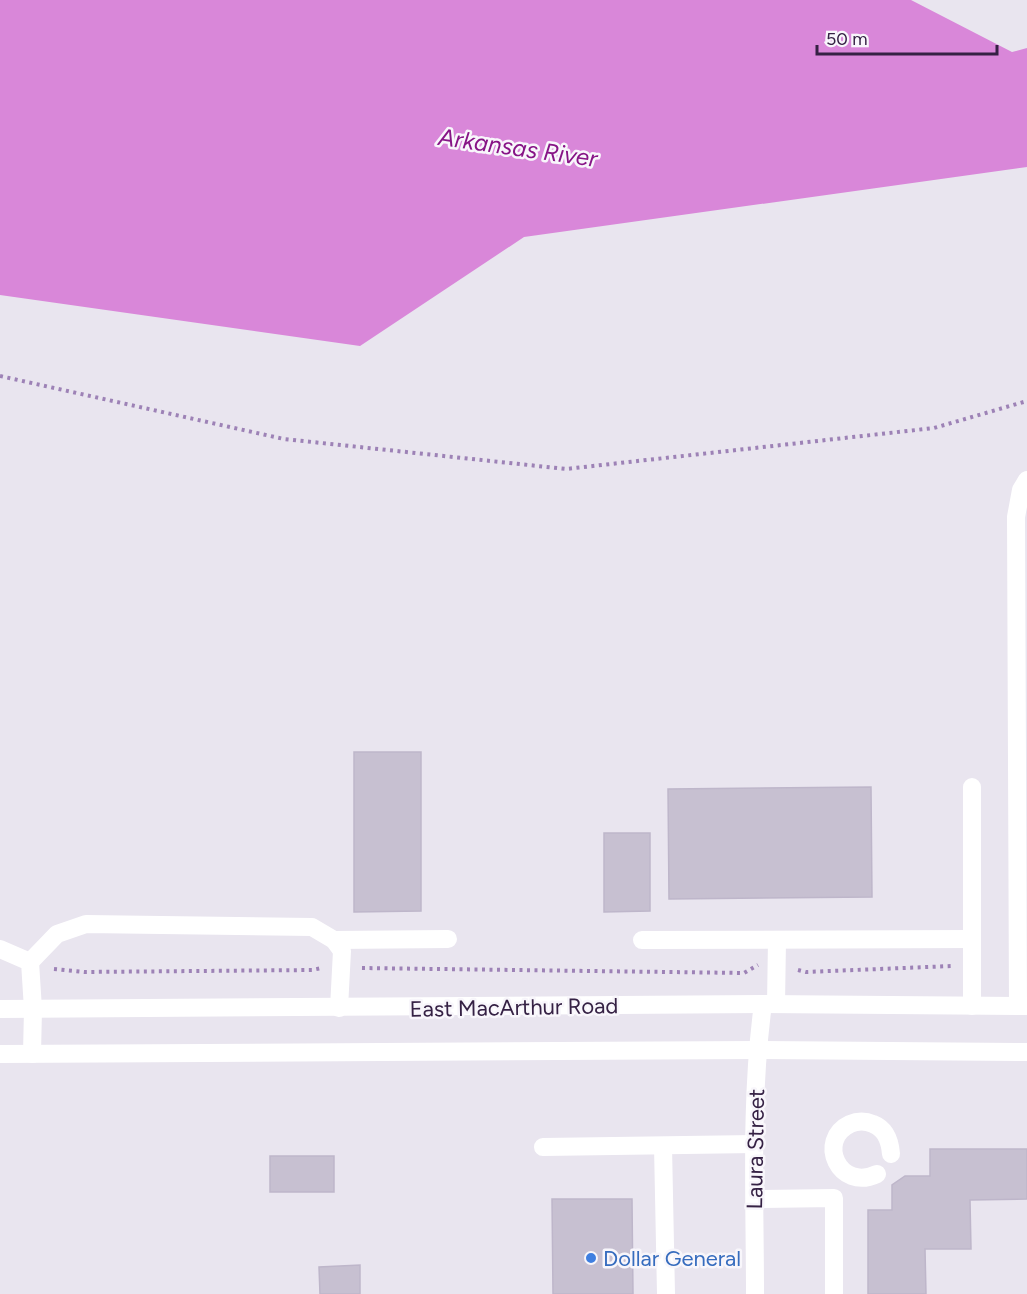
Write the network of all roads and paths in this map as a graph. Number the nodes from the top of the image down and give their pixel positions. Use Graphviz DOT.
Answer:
graph roads {
  1 [pos="0,376"];
  2 [pos="1027,401"];
  3 [pos="1027,480"];
  4 [pos="972,788"];
  5 [pos="448,939"];
  6 [pos="972,939"];
  7 [pos="334,940"];
  8 [pos="642,940"];
  9 [pos="777,940"];
  10 [pos="0,949"];
  11 [pos="777,966"];
  12 [pos="972,966"];
  13 [pos="30,967"];
  14 [pos="341,967"];
  15 [pos="769,1004"];
  16 [pos="972,1006"];
  17 [pos="1023,1006"];
  18 [pos="339,1008"];
  19 [pos="0,1009"];
  20 [pos="33,1009"];
  21 [pos="757,1050"];
  22 [pos="1027,1052"];
  23 [pos="0,1054"];
  24 [pos="32,1054"];
  25 [pos="754,1144"];
  26 [pos="663,1146"];
  27 [pos="543,1147"];
  28 [pos="891,1154"];
  29 [pos="877,1174"];
  30 [pos="848,1175"];
  31 [pos="834,1198"];
  32 [pos="754,1199"];
  33 [pos="666,1294"];
  34 [pos="755,1294"];
  35 [pos="834,1294"];
  1 -- 2 [label="path"];
  3 -- 17 [label="street"];
  4 -- 6 [label="street"];
  5 -- 7 [label="street"];
  6 -- 9 [label="street"];
  6 -- 12 [label="street"];
  7 -- 13 [label="street"];
  7 -- 14 [label="street"];
  8 -- 9 [label="street"];
  9 -- 11 [label="street, Laura Street"];
  10 -- 13 [label="street"];
  11 -- 12 [label="path"];
  11 -- 14 [label="path"];
  11 -- 15 [label="street, Laura Street"];
  12 -- 16 [label="street"];
  13 -- 14 [label="path"];
  13 -- 20 [label="street"];
  14 -- 18 [label="street"];
  15 -- 16 [label="street, East MacArthur Road"];
  15 -- 18 [label="street, East MacArthur Road"];
  15 -- 21 [label="street, Laura Street"];
  16 -- 17 [label="street, East MacArthur Road"];
  18 -- 20 [label="street, East MacArthur Road"];
  19 -- 20 [label="street, East MacArthur Road"];
  20 -- 24 [label="street"];
  21 -- 22 [label="street, East MacArthur Road"];
  21 -- 24 [label="street, East MacArthur Road"];
  21 -- 25 [label="street, Laura Street"];
  23 -- 24 [label="street, East MacArthur Road"];
  25 -- 26 [label="street"];
  25 -- 32 [label="street, Laura Street"];
  26 -- 27 [label="street"];
  26 -- 33 [label="street"];
  28 -- 30 [label="street"];
  29 -- 30 [label="street"];
  30 -- 31 [label="street"];
  31 -- 32 [label="street"];
  31 -- 35 [label="street"];
  32 -- 34 [label="street, Laura Street"];
}
